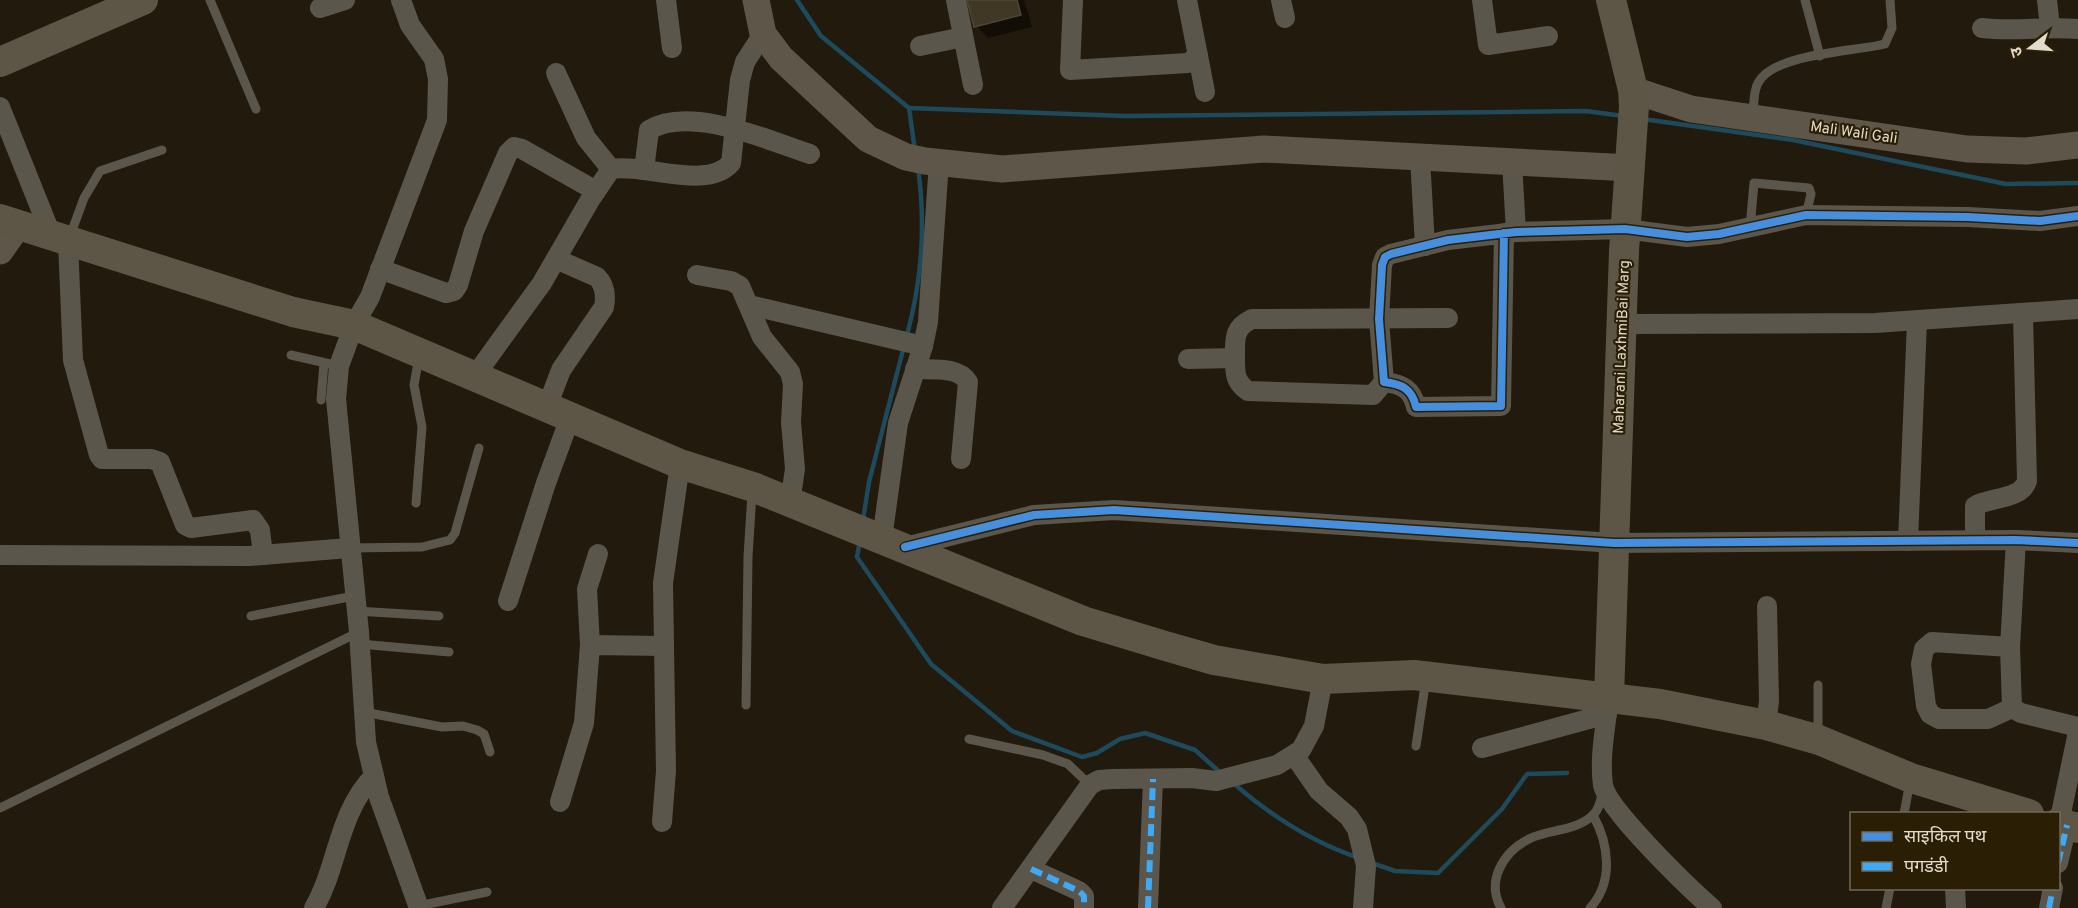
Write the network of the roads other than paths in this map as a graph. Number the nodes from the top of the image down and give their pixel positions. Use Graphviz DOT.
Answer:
graph roads {
  1 [pos="143,0"];
  2 [pos="210,0"];
  3 [pos="345,0"];
  4 [pos="401,0"];
  5 [pos="666,0"];
  6 [pos="756,0"];
  7 [pos="956,0"];
  8 [pos="1073,0"];
  9 [pos="1187,0"];
  10 [pos="1482,0"];
  11 [pos="1611,0"];
  12 [pos="1804,0"];
  13 [pos="1890,0"];
  14 [pos="2047,0"];
  15 [pos="320,8"];
  16 [pos="2050,27"];
  17 [pos="1982,28"];
  18 [pos="2078,30"];
  19 [pos="763,34"];
  20 [pos="1548,36"];
  21 [pos="963,37"];
  22 [pos="920,46"];
  23 [pos="672,48"];
  24 [pos="1198,56"];
  25 [pos="1820,56"];
  26 [pos="0,62"];
  27 [pos="556,74"];
  28 [pos="973,85"];
  29 [pos="1205,92"];
  30 [pos="1633,98"];
  31 [pos="0,106"];
  32 [pos="256,109"];
  33 [pos="1752,118"];
  34 [pos="733,130"];
  35 [pos="2078,145"];
  36 [pos="162,150"];
  37 [pos="810,153"];
  38 [pos="1420,157"];
  39 [pos="1632,157"];
  40 [pos="923,160"];
  41 [pos="1512,162"];
  42 [pos="611,169"];
  43 [pos="644,170"];
  44 [pos="596,191"];
  45 [pos="1806,215"];
  46 [pos="2078,216"];
  47 [pos="10,222"];
  48 [pos="1750,228"];
  49 [pos="1625,229"];
  50 [pos="1510,233"];
  51 [pos="60,239"];
  52 [pos="1425,246"];
  53 [pos="0,251"];
  54 [pos="555,259"];
  55 [pos="380,269"];
  56 [pos="697,275"];
  57 [pos="749,305"];
  58 [pos="2078,309"];
  59 [pos="2023,314"];
  60 [pos="1448,318"];
  61 [pos="1379,319"];
  62 [pos="1917,321"];
  63 [pos="1622,324"];
  64 [pos="354,325"];
  65 [pos="923,346"];
  66 [pos="291,355"];
  67 [pos="420,355"];
  68 [pos="1235,358"];
  69 [pos="1188,359"];
  70 [pos="332,364"];
  71 [pos="915,369"];
  72 [pos="474,377"];
  73 [pos="1384,382"];
  74 [pos="321,400"];
  75 [pos="558,412"];
  76 [pos="479,448"];
  77 [pos="961,459"];
  78 [pos="680,464"];
  79 [pos="753,487"];
  80 [pos="416,503"];
  81 [pos="790,503"];
  82 [pos="1975,540"];
  83 [pos="2016,540"];
  84 [pos="886,541"];
  85 [pos="1908,541"];
  86 [pos="1614,543"];
  87 [pos="2078,543"];
  88 [pos="349,548"];
  89 [pos="598,554"];
  90 [pos="0,555"];
  91 [pos="262,555"];
  92 [pos="508,601"];
  93 [pos="355,604"];
  94 [pos="1767,606"];
  95 [pos="251,616"];
  96 [pos="439,616"];
  97 [pos="360,638"];
  98 [pos="590,645"];
  99 [pos="664,646"];
  100 [pos="2010,647"];
  101 [pos="449,652"];
  102 [pos="1426,676"];
  103 [pos="1323,679"];
  104 [pos="1818,686"];
  105 [pos="747,705"];
  106 [pos="1608,706"];
  107 [pos="2012,708"];
  108 [pos="364,712"];
  109 [pos="1766,725"];
  110 [pos="2078,730"];
  111 [pos="969,739"];
  112 [pos="1819,740"];
  113 [pos="1416,746"];
  114 [pos="1482,748"];
  115 [pos="490,752"];
  116 [pos="1294,755"];
  117 [pos="374,776"];
  118 [pos="1911,778"];
  119 [pos="1153,779"];
  120 [pos="1090,785"];
  121 [pos="1604,788"];
  122 [pos="560,802"];
  123 [pos="1981,806"];
  124 [pos="0,808"];
  125 [pos="1904,812"];
  126 [pos="2022,812"];
  127 [pos="1593,815"];
  128 [pos="662,822"];
  129 [pos="2068,826"];
  130 [pos="2060,856"];
  131 [pos="1031,869"];
  132 [pos="1890,890"];
  133 [pos="1955,890"];
  134 [pos="2053,890"];
  135 [pos="487,892"];
  136 [pos="418,907"];
  137 [pos="314,908"];
  138 [pos="1002,908"];
  139 [pos="1084,908"];
  140 [pos="1148,908"];
  141 [pos="1363,908"];
  142 [pos="1501,908"];
  143 [pos="1590,908"];
  144 [pos="1712,908"];
  145 [pos="1886,908"];
  146 [pos="1956,908"];
  147 [pos="2049,908"];
  1 -- 26 [label="main road"];
  2 -- 32 [label="lane"];
  3 -- 15 [label="street"];
  4 -- 55 [label="street"];
  5 -- 23 [label="street"];
  6 -- 19 [label="street"];
  7 -- 21 [label="street"];
  8 -- 24 [label="street"];
  9 -- 24 [label="street"];
  10 -- 20 [label="street"];
  11 -- 30 [label="main road, Maharani LaxhmiBai Marg"];
  12 -- 25 [label="lane"];
  13 -- 25 [label="lane"];
  14 -- 16 [label="street"];
  16 -- 17 [label="street"];
  16 -- 18 [label="street"];
  19 -- 34 [label="street"];
  19 -- 40 [label="street"];
  21 -- 22 [label="street"];
  21 -- 28 [label="street"];
  24 -- 29 [label="street"];
  25 -- 33 [label="lane"];
  27 -- 42 [label="street"];
  30 -- 33 [label="street, Mali Wali Gali"];
  30 -- 39 [label="main road, Maharani LaxhmiBai Marg"];
  31 -- 51 [label="street"];
  33 -- 35 [label="street, Mali Wali Gali"];
  34 -- 37 [label="street"];
  34 -- 43 [label="street"];
  34 -- 43 [label="street"];
  36 -- 51 [label="lane"];
  38 -- 40 [label="street"];
  38 -- 41 [label="street"];
  38 -- 52 [label="street"];
  39 -- 41 [label="street"];
  39 -- 49 [label="main road, Maharani LaxhmiBai Marg"];
  40 -- 65 [label="street"];
  41 -- 50 [label="street"];
  42 -- 43 [label="street"];
  42 -- 44 [label="street"];
  44 -- 54 [label="street"];
  44 -- 55 [label="street"];
  45 -- 46 [label="street"];
  45 -- 48 [label="street"];
  45 -- 48 [label="lane"];
  47 -- 51 [label="main road"];
  47 -- 53 [label="street"];
  48 -- 49 [label="street"];
  49 -- 50 [label="street"];
  49 -- 63 [label="main road, Maharani LaxhmiBai Marg"];
  50 -- 52 [label="street"];
  50 -- 73 [label="street"];
  51 -- 64 [label="main road"];
  51 -- 91 [label="street"];
  52 -- 61 [label="street"];
  54 -- 72 [label="street"];
  54 -- 75 [label="street"];
  55 -- 64 [label="street"];
  56 -- 57 [label="street"];
  57 -- 65 [label="street"];
  57 -- 81 [label="street"];
  58 -- 59 [label="street"];
  59 -- 62 [label="street"];
  59 -- 82 [label="street"];
  60 -- 61 [label="street"];
  61 -- 68 [label="street"];
  61 -- 73 [label="street"];
  62 -- 63 [label="street"];
  62 -- 85 [label="street"];
  63 -- 86 [label="main road, Maharani LaxhmiBai Marg"];
  64 -- 67 [label="main road"];
  64 -- 70 [label="street"];
  65 -- 71 [label="street"];
  66 -- 70 [label="lane"];
  67 -- 72 [label="main road"];
  67 -- 80 [label="lane"];
  68 -- 69 [label="street"];
  68 -- 73 [label="street"];
  70 -- 74 [label="lane"];
  70 -- 88 [label="street"];
  71 -- 77 [label="street"];
  71 -- 84 [label="street"];
  72 -- 75 [label="main road"];
  75 -- 78 [label="main road"];
  75 -- 92 [label="street"];
  76 -- 88 [label="lane"];
  78 -- 79 [label="main road"];
  78 -- 99 [label="street"];
  79 -- 81 [label="main road"];
  79 -- 105 [label="lane"];
  81 -- 84 [label="main road"];
  82 -- 83 [label="street"];
  82 -- 85 [label="street"];
  83 -- 87 [label="street"];
  83 -- 100 [label="street"];
  84 -- 86 [label="street"];
  84 -- 103 [label="main road"];
  85 -- 86 [label="street"];
  86 -- 106 [label="main road, Maharani LaxhmiBai Marg"];
  88 -- 91 [label="street"];
  88 -- 93 [label="street"];
  89 -- 98 [label="street"];
  90 -- 91 [label="street"];
  93 -- 95 [label="lane"];
  93 -- 96 [label="lane"];
  93 -- 97 [label="street"];
  94 -- 109 [label="street"];
  97 -- 101 [label="lane"];
  97 -- 108 [label="street"];
  97 -- 124 [label="lane"];
  98 -- 99 [label="street"];
  98 -- 122 [label="street"];
  99 -- 128 [label="street"];
  100 -- 107 [label="street"];
  100 -- 107 [label="street"];
  102 -- 103 [label="main road"];
  102 -- 106 [label="main road"];
  102 -- 113 [label="lane"];
  103 -- 116 [label="street"];
  104 -- 112 [label="lane"];
  106 -- 109 [label="main road"];
  106 -- 114 [label="street"];
  106 -- 121 [label="street"];
  107 -- 110 [label="street"];
  108 -- 115 [label="lane"];
  108 -- 117 [label="street"];
  109 -- 112 [label="main road"];
  110 -- 129 [label="street"];
  111 -- 120 [label="lane"];
  112 -- 118 [label="main road"];
  116 -- 119 [label="street"];
  116 -- 141 [label="street"];
  117 -- 136 [label="street"];
  117 -- 137 [label="street"];
  118 -- 123 [label="main road"];
  118 -- 125 [label="lane"];
  119 -- 120 [label="street"];
  119 -- 140 [label="street"];
  120 -- 131 [label="street"];
  121 -- 127 [label="lane"];
  121 -- 144 [label="street"];
  123 -- 126 [label="main road"];
  127 -- 142 [label="lane"];
  127 -- 143 [label="lane"];
  129 -- 130 [label="street"];
  131 -- 138 [label="street"];
  131 -- 139 [label="street"];
  132 -- 145 [label="lane"];
  133 -- 146 [label="street"];
  134 -- 147 [label="street"];
  135 -- 136 [label="lane"];
}
